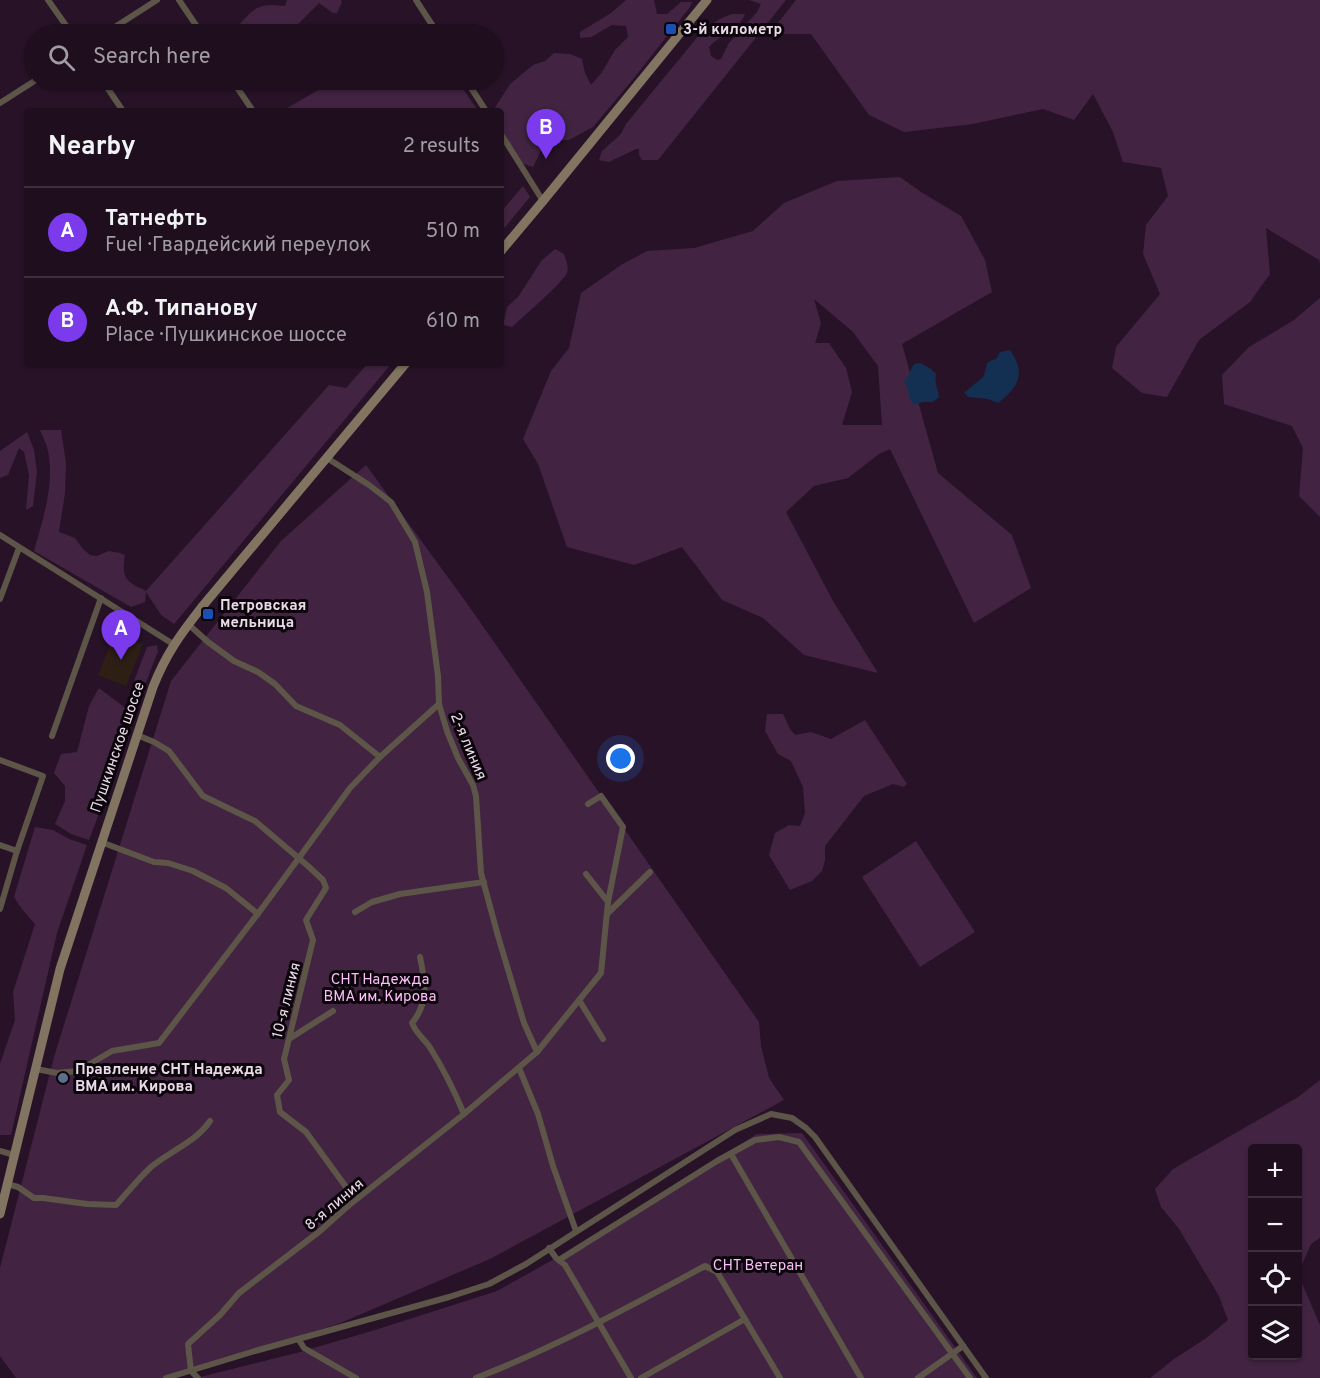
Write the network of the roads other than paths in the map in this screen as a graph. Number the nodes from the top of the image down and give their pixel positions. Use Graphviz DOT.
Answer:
graph roads {
  1 [pos="48,0"];
  2 [pos="157,0"];
  3 [pos="179,0"];
  4 [pos="416,0"];
  5 [pos="707,0"];
  6 [pos="65,24"];
  7 [pos="120,24"];
  8 [pos="195,24"];
  9 [pos="432,24"];
  10 [pos="24,88"];
  11 [pos="109,90"];
  12 [pos="239,90"];
  13 [pos="472,90"];
  14 [pos="0,103"];
  15 [pos="121,108"];
  16 [pos="251,108"];
  17 [pos="484,108"];
  18 [pos="504,139"];
  19 [pos="543,201"];
  20 [pos="504,247"];
  21 [pos="404,366"];
  22 [pos="327,458"];
  23 [pos="0,535"];
  24 [pos="19,548"];
  25 [pos="101,598"];
  26 [pos="0,599"];
  27 [pos="188,624"];
  28 [pos="173,644"];
  29 [pos="439,704"];
  30 [pos="137,735"];
  31 [pos="52,736"];
  32 [pos="380,757"];
  33 [pos="0,760"];
  34 [pos="588,804"];
  35 [pos="101,842"];
  36 [pos="0,845"];
  37 [pos="17,851"];
  38 [pos="299,858"];
  39 [pos="650,872"];
  40 [pos="586,874"];
  41 [pos="484,882"];
  42 [pos="608,902"];
  43 [pos="0,909"];
  44 [pos="355,912"];
  45 [pos="258,914"];
  46 [pos="607,915"];
  47 [pos="420,957"];
  48 [pos="579,1000"];
  49 [pos="333,1011"];
  50 [pos="289,1039"];
  51 [pos="603,1039"];
  52 [pos="537,1052"];
  53 [pos="519,1068"];
  54 [pos="36,1069"];
  55 [pos="464,1114"];
  56 [pos="210,1121"];
  57 [pos="0,1151"];
  58 [pos="731,1154"];
  59 [pos="14,1155"];
  60 [pos="7,1184"];
  61 [pos="348,1206"];
  62 [pos="0,1214"];
  63 [pos="576,1231"];
  64 [pos="549,1248"];
  65 [pos="559,1260"];
  66 [pos="745,1319"];
  67 [pos="599,1323"];
  68 [pos="299,1340"];
  69 [pos="963,1346"];
  70 [pos="953,1354"];
  71 [pos="191,1371"];
  72 [pos="166,1378"];
  73 [pos="198,1378"];
  74 [pos="356,1378"];
  75 [pos="476,1378"];
  76 [pos="632,1378"];
  77 [pos="641,1378"];
  78 [pos="780,1378"];
  79 [pos="861,1378"];
  80 [pos="918,1378"];
  81 [pos="970,1378"];
  82 [pos="986,1378"];
  1 -- 6 [label="street"];
  2 -- 7 [label="street"];
  3 -- 8 [label="street"];
  4 -- 9 [label="street"];
  5 -- 19 [label="main road"];
  10 -- 14 [label="street"];
  11 -- 15 [label="street"];
  12 -- 16 [label="street"];
  13 -- 17 [label="street"];
  18 -- 19 [label="street"];
  19 -- 20 [label="main road"];
  21 -- 22 [label="main road, Пушкинское шоссе"];
  22 -- 27 [label="main road, Пушкинское шоссе"];
  22 -- 29 [label="street, 2-я линия"];
  23 -- 24 [label="street"];
  24 -- 25 [label="street"];
  24 -- 26 [label="street"];
  25 -- 28 [label="street"];
  25 -- 31 [label="street"];
  27 -- 28 [label="main road, Пушкинское шоссе"];
  27 -- 32 [label="street"];
  28 -- 30 [label="main road, Пушкинское шоссе"];
  29 -- 32 [label="street"];
  29 -- 41 [label="street, 2-я линия"];
  30 -- 35 [label="main road, Пушкинское шоссе"];
  30 -- 38 [label="street"];
  32 -- 38 [label="street"];
  33 -- 37 [label="street"];
  34 -- 42 [label="street"];
  35 -- 45 [label="street"];
  35 -- 54 [label="main road, Пушкинское шоссе"];
  36 -- 37 [label="street"];
  37 -- 43 [label="street"];
  38 -- 45 [label="street"];
  38 -- 50 [label="street, 10-я линия"];
  39 -- 46 [label="street"];
  40 -- 42 [label="street"];
  41 -- 44 [label="street"];
  41 -- 52 [label="street, 2-я линия"];
  42 -- 46 [label="street"];
  45 -- 54 [label="street"];
  46 -- 48 [label="street"];
  47 -- 55 [label="street"];
  48 -- 51 [label="street"];
  48 -- 52 [label="street"];
  49 -- 50 [label="street"];
  50 -- 61 [label="street, 10-я линия"];
  52 -- 53 [label="street"];
  53 -- 55 [label="street, 8-я линия"];
  53 -- 63 [label="street"];
  54 -- 59 [label="main road, Пушкинское шоссе"];
  55 -- 61 [label="street, 8-я линия"];
  56 -- 60 [label="street"];
  57 -- 59 [label="street"];
  58 -- 65 [label="street"];
  58 -- 70 [label="street"];
  58 -- 79 [label="street"];
  59 -- 60 [label="main road, Пушкинское шоссе"];
  60 -- 62 [label="main road, Пушкинское шоссе"];
  61 -- 71 [label="street, 8-я линия"];
  63 -- 64 [label="street"];
  63 -- 69 [label="street"];
  64 -- 65 [label="street"];
  64 -- 68 [label="street"];
  65 -- 67 [label="street"];
  66 -- 67 [label="street"];
  66 -- 77 [label="street"];
  66 -- 78 [label="street"];
  67 -- 75 [label="street"];
  67 -- 76 [label="street"];
  68 -- 71 [label="street"];
  68 -- 74 [label="street"];
  69 -- 70 [label="street"];
  69 -- 82 [label="street"];
  70 -- 80 [label="street"];
  70 -- 81 [label="street"];
  71 -- 72 [label="street"];
  71 -- 73 [label="street"];
}
